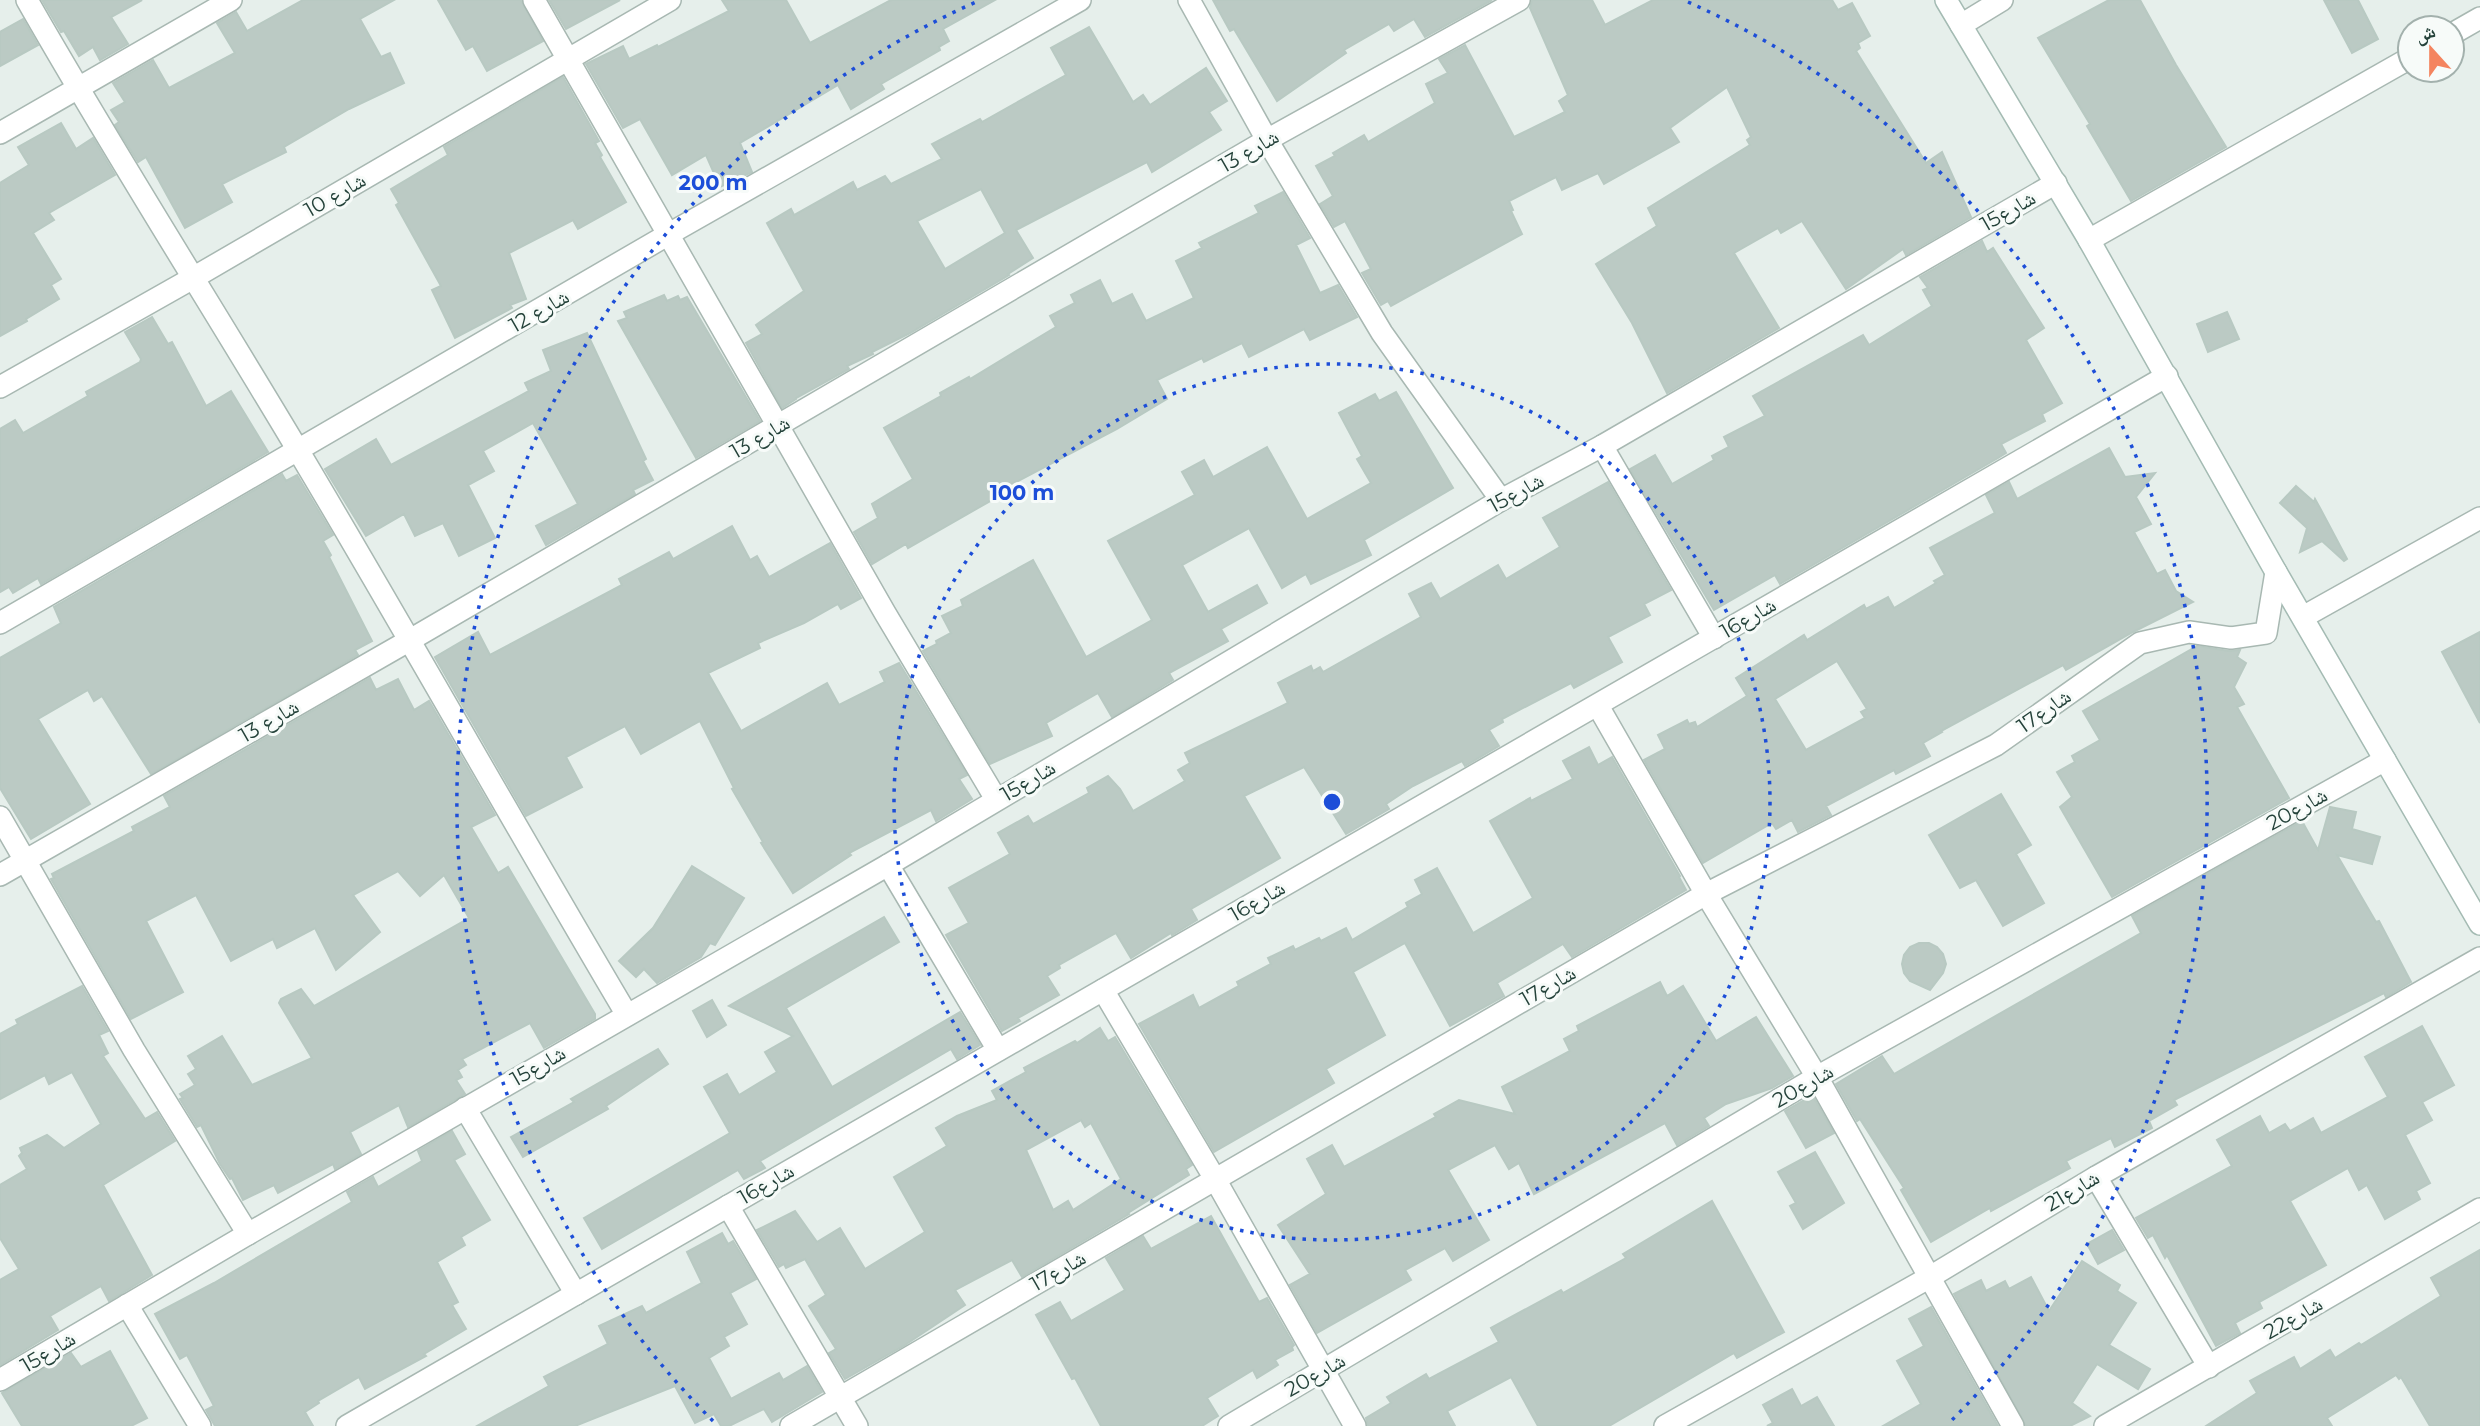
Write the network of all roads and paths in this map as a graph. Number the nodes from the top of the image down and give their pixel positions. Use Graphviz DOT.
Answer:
graph roads {
  1 [pos="27,0"];
  2 [pos="231,0"];
  3 [pos="534,0"];
  4 [pos="670,0"];
  5 [pos="1080,0"];
  6 [pos="1189,0"];
  7 [pos="1519,0"];
  8 [pos="1946,0"];
  9 [pos="2002,0"];
  10 [pos="1961,25"];
  11 [pos="568,58"];
  12 [pos="2396,66"];
  13 [pos="77,88"];
  14 [pos="0,132"];
  15 [pos="1267,141"];
  16 [pos="2056,183"];
  17 [pos="669,234"];
  18 [pos="2090,240"];
  19 [pos="193,278"];
  20 [pos="2167,376"];
  21 [pos="0,387"];
  22 [pos="780,426"];
  23 [pos="1602,446"];
  24 [pos="299,452"];
  25 [pos="1501,500"];
  26 [pos="2480,518"];
  27 [pos="2276,572"];
  28 [pos="2303,617"];
  29 [pos="0,623"];
  30 [pos="1714,638"];
  31 [pos="410,640"];
  32 [pos="1598,706"];
  33 [pos="2385,760"];
  34 [pos="996,799"];
  35 [pos="0,817"];
  36 [pos="26,860"];
  37 [pos="888,865"];
  38 [pos="0,875"];
  39 [pos="1706,894"];
  40 [pos="2478,914"];
  41 [pos="2480,958"];
  42 [pos="1103,990"];
  43 [pos="627,1015"];
  44 [pos="998,1050"];
  45 [pos="1817,1077"];
  46 [pos="465,1108"];
  47 [pos="2096,1177"];
  48 [pos="1215,1179"];
  49 [pos="728,1206"];
  50 [pos="2480,1209"];
  51 [pos="248,1234"];
  52 [pos="1930,1277"];
  53 [pos="576,1294"];
  54 [pos="127,1305"];
  55 [pos="2208,1367"];
  56 [pos="1322,1372"];
  57 [pos="0,1380"];
  58 [pos="841,1398"];
  59 [pos="200,1426"];
  60 [pos="347,1426"];
  61 [pos="790,1426"];
  62 [pos="857,1426"];
  63 [pos="1229,1426"];
  64 [pos="1355,1426"];
  65 [pos="1665,1426"];
  66 [pos="2013,1426"];
  67 [pos="2105,1426"];
  1 -- 13 [label="street"];
  2 -- 13 [label="street"];
  3 -- 11 [label="street"];
  4 -- 11 [label="street, شارع 10"];
  5 -- 17 [label="street, شارع 12"];
  6 -- 15 [label="street"];
  7 -- 15 [label="street, شارع 13"];
  8 -- 10 [label="street"];
  9 -- 10 [label="street"];
  10 -- 16 [label="street"];
  11 -- 17 [label="street"];
  11 -- 19 [label="street, شارع 10"];
  12 -- 18 [label="street"];
  13 -- 14 [label="street"];
  13 -- 19 [label="street"];
  15 -- 22 [label="street, شارع 13"];
  15 -- 25 [label="street"];
  16 -- 18 [label="street"];
  16 -- 23 [label="street, شارع15"];
  17 -- 22 [label="street"];
  17 -- 24 [label="street, شارع 12"];
  18 -- 20 [label="street"];
  19 -- 21 [label="street, شارع 10"];
  19 -- 24 [label="street"];
  20 -- 27 [label="street"];
  20 -- 30 [label="street, شارع16"];
  22 -- 31 [label="street, شارع 13"];
  22 -- 34 [label="street"];
  23 -- 25 [label="street, شارع15"];
  23 -- 30 [label="street"];
  24 -- 29 [label="street, شارع 12"];
  24 -- 31 [label="street"];
  25 -- 34 [label="street, شارع15"];
  26 -- 28 [label="street"];
  27 -- 28 [label="street"];
  27 -- 39 [label="street, شارع17"];
  28 -- 33 [label="street"];
  30 -- 32 [label="street, شارع16"];
  31 -- 36 [label="street, شارع 13"];
  31 -- 43 [label="street"];
  32 -- 39 [label="street"];
  32 -- 42 [label="street, شارع16"];
  33 -- 40 [label="street"];
  33 -- 45 [label="street, شارع20"];
  34 -- 37 [label="street, شارع15"];
  35 -- 36 [label="street"];
  36 -- 38 [label="street, شارع 13"];
  36 -- 51 [label="street"];
  37 -- 43 [label="street, شارع15"];
  37 -- 44 [label="street"];
  39 -- 45 [label="street"];
  39 -- 48 [label="street, شارع17"];
  41 -- 47 [label="street, شارع21"];
  42 -- 44 [label="street, شارع16"];
  42 -- 48 [label="street"];
  43 -- 46 [label="street, شارع15"];
  44 -- 49 [label="street, شارع16"];
  45 -- 52 [label="street"];
  45 -- 56 [label="street, شارع20"];
  46 -- 51 [label="street, شارع15"];
  46 -- 53 [label="street"];
  47 -- 52 [label="street, شارع21"];
  47 -- 55 [label="street"];
  48 -- 56 [label="street"];
  48 -- 58 [label="street, شارع17"];
  49 -- 53 [label="street, شارع16"];
  49 -- 58 [label="street"];
  50 -- 55 [label="street, شارع22"];
  51 -- 54 [label="street, شارع15"];
  52 -- 65 [label="street, شارع21"];
  52 -- 66 [label="street"];
  53 -- 60 [label="street, شارع16"];
  54 -- 57 [label="street, شارع15"];
  54 -- 59 [label="street"];
  55 -- 67 [label="street, شارع22"];
  56 -- 63 [label="street, شارع20"];
  56 -- 64 [label="street"];
  58 -- 61 [label="street, شارع17"];
  58 -- 62 [label="street"];
}
